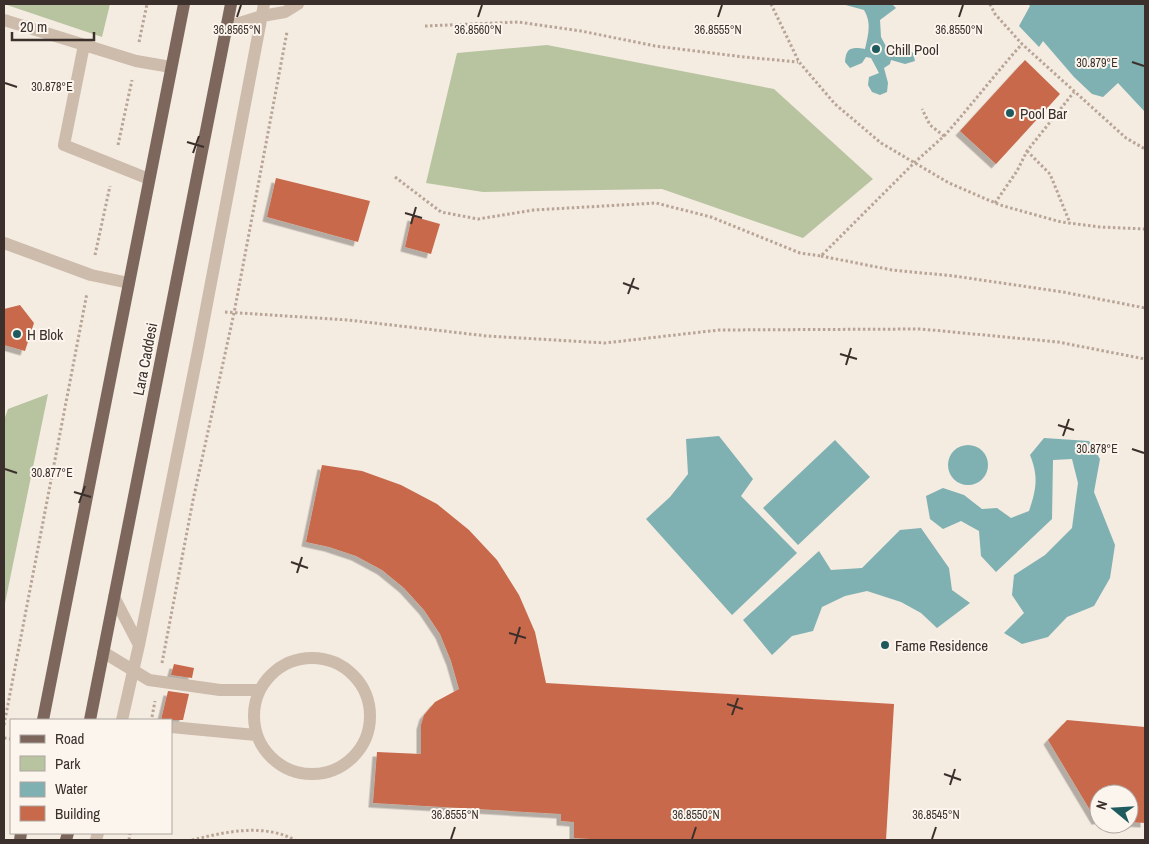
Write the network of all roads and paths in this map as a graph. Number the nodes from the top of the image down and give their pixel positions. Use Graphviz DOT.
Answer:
graph roads {
  1 [pos="146,4"];
  2 [pos="184,4"];
  3 [pos="231,4"];
  4 [pos="771,4"];
  5 [pos="990,4"];
  6 [pos="294,7"];
  7 [pos="263,10"];
  8 [pos="4,20"];
  9 [pos="426,26"];
  10 [pos="227,27"];
  11 [pos="1022,44"];
  12 [pos="84,45"];
  13 [pos="136,61"];
  14 [pos="799,62"];
  15 [pos="171,67"];
  16 [pos="1074,92"];
  17 [pos="922,109"];
  18 [pos="944,136"];
  19 [pos="1145,149"];
  20 [pos="1027,151"];
  21 [pos="914,163"];
  22 [pos="114,164"];
  23 [pos="395,177"];
  24 [pos="149,179"];
  25 [pos="995,203"];
  26 [pos="1070,223"];
  27 [pos="1145,230"];
  28 [pos="4,243"];
  29 [pos="822,256"];
  30 [pos="91,275"];
  31 [pos="129,283"];
  32 [pos="206,308"];
  33 [pos="1145,308"];
  34 [pos="234,313"];
  35 [pos="1145,358"];
  36 [pos="114,597"];
  37 [pos="139,645"];
  38 [pos="104,652"];
  39 [pos="133,672"];
  40 [pos="159,681"];
  41 [pos="260,690"];
  42 [pos="43,719"];
  43 [pos="90,719"];
  44 [pos="122,719"];
  45 [pos="152,719"];
  46 [pos="4,725"];
  47 [pos="172,727"];
  48 [pos="256,735"];
  49 [pos="192,840"];
  50 [pos="295,840"];
  1 -- 13 [label="path"];
  2 -- 15 [label="main road, Lara Caddesi"];
  3 -- 10 [label="main road, Lara Caddesi"];
  4 -- 14 [label="path"];
  5 -- 11 [label="path"];
  6 -- 7 [label="street"];
  6 -- 34 [label="path"];
  7 -- 10 [label="street"];
  7 -- 32 [label="street"];
  8 -- 12 [label="street"];
  9 -- 14 [label="path"];
  10 -- 36 [label="main road, Lara Caddesi"];
  11 -- 16 [label="path"];
  11 -- 18 [label="path"];
  12 -- 13 [label="street"];
  12 -- 22 [label="street"];
  13 -- 15 [label="street"];
  13 -- 22 [label="path"];
  14 -- 21 [label="path"];
  15 -- 24 [label="main road, Lara Caddesi"];
  16 -- 19 [label="path"];
  16 -- 20 [label="path"];
  17 -- 18 [label="path"];
  18 -- 21 [label="path"];
  20 -- 25 [label="path"];
  20 -- 26 [label="path"];
  21 -- 25 [label="path"];
  21 -- 29 [label="path"];
  22 -- 24 [label="street"];
  22 -- 30 [label="path"];
  23 -- 29 [label="path"];
  24 -- 31 [label="main road, Lara Caddesi"];
  25 -- 26 [label="path"];
  26 -- 27 [label="path"];
  28 -- 30 [label="street"];
  29 -- 33 [label="path"];
  30 -- 31 [label="street"];
  30 -- 46 [label="path"];
  31 -- 42 [label="main road, Lara Caddesi"];
  32 -- 34 [label="path"];
  32 -- 37 [label="street"];
  34 -- 35 [label="path"];
  34 -- 40 [label="path"];
  36 -- 37 [label="street"];
  36 -- 38 [label="main road, Lara Caddesi"];
  37 -- 39 [label="street"];
  38 -- 39 [label="street"];
  38 -- 43 [label="main road, Lara Caddesi"];
  39 -- 40 [label="street"];
  39 -- 44 [label="street"];
  40 -- 41 [label="street"];
  40 -- 45 [label="path"];
  41 -- 48 [label="street"];
  41 -- 48 [label="street"];
  47 -- 48 [label="street"];
  49 -- 50 [label="path"];
}
